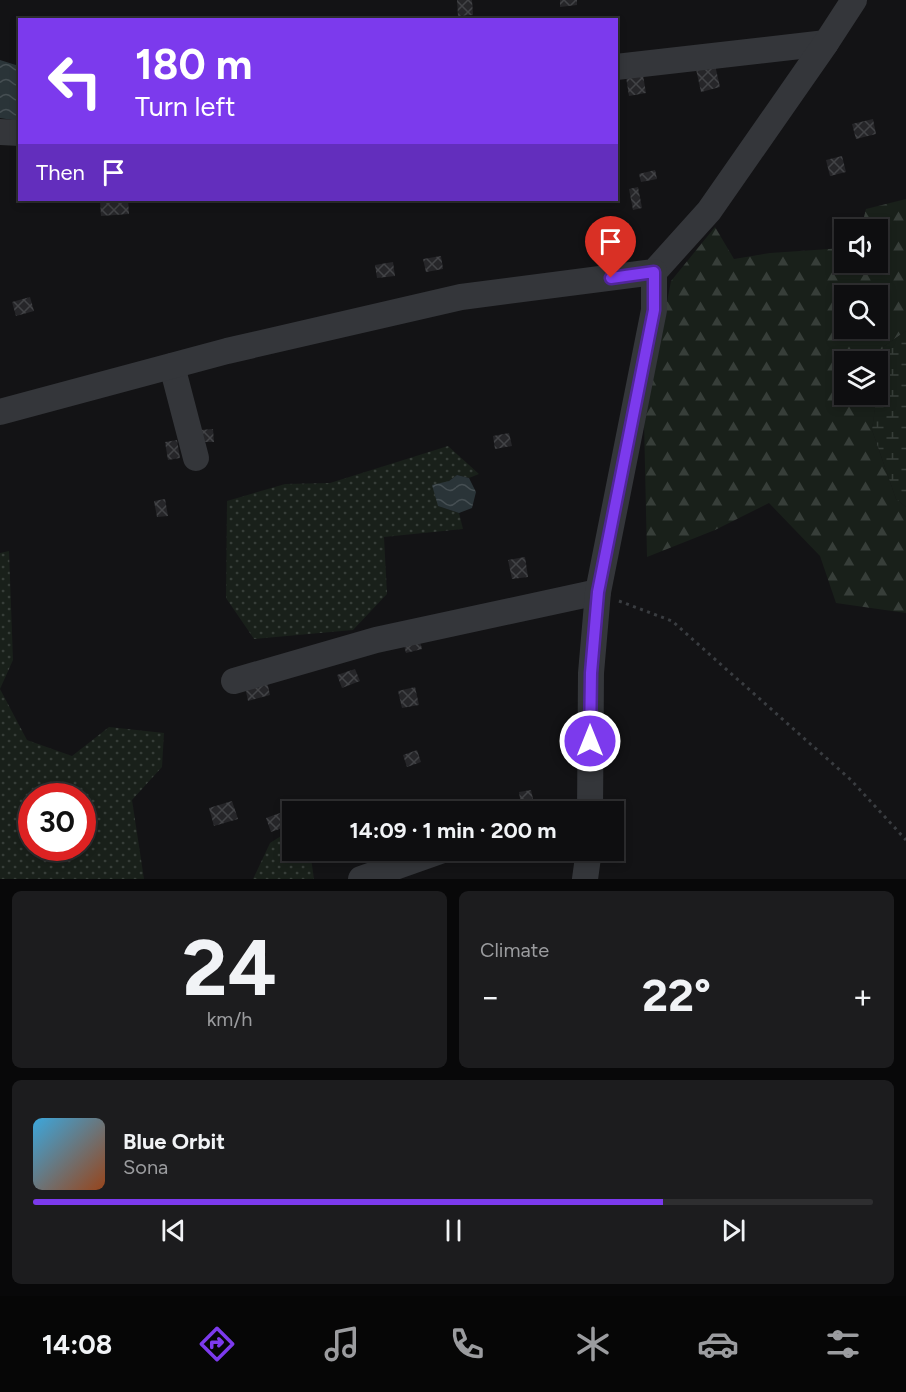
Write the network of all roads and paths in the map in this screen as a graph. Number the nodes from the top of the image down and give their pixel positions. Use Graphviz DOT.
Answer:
graph roads {
  1 [pos="854,0"];
  2 [pos="826,44"];
  3 [pos="618,67"];
  4 [pos="0,132"];
  5 [pos="18,133"];
  6 [pos="654,272"];
  7 [pos="172,366"];
  8 [pos="0,412"];
  9 [pos="196,458"];
  10 [pos="598,592"];
  11 [pos="234,681"];
  12 [pos="587,801"];
  13 [pos="906,840"];
  14 [pos="412,861"];
  15 [pos="587,861"];
  16 [pos="361,879"];
  17 [pos="585,879"];
  1 -- 2 [label="street"];
  2 -- 3 [label="street"];
  2 -- 6 [label="street"];
  4 -- 5 [label="street"];
  6 -- 7 [label="street"];
  6 -- 10 [label="street"];
  7 -- 8 [label="street"];
  7 -- 9 [label="street"];
  10 -- 11 [label="street"];
  10 -- 12 [label="street"];
  10 -- 13 [label="path"];
  14 -- 16 [label="street"];
  15 -- 17 [label="street"];
}
